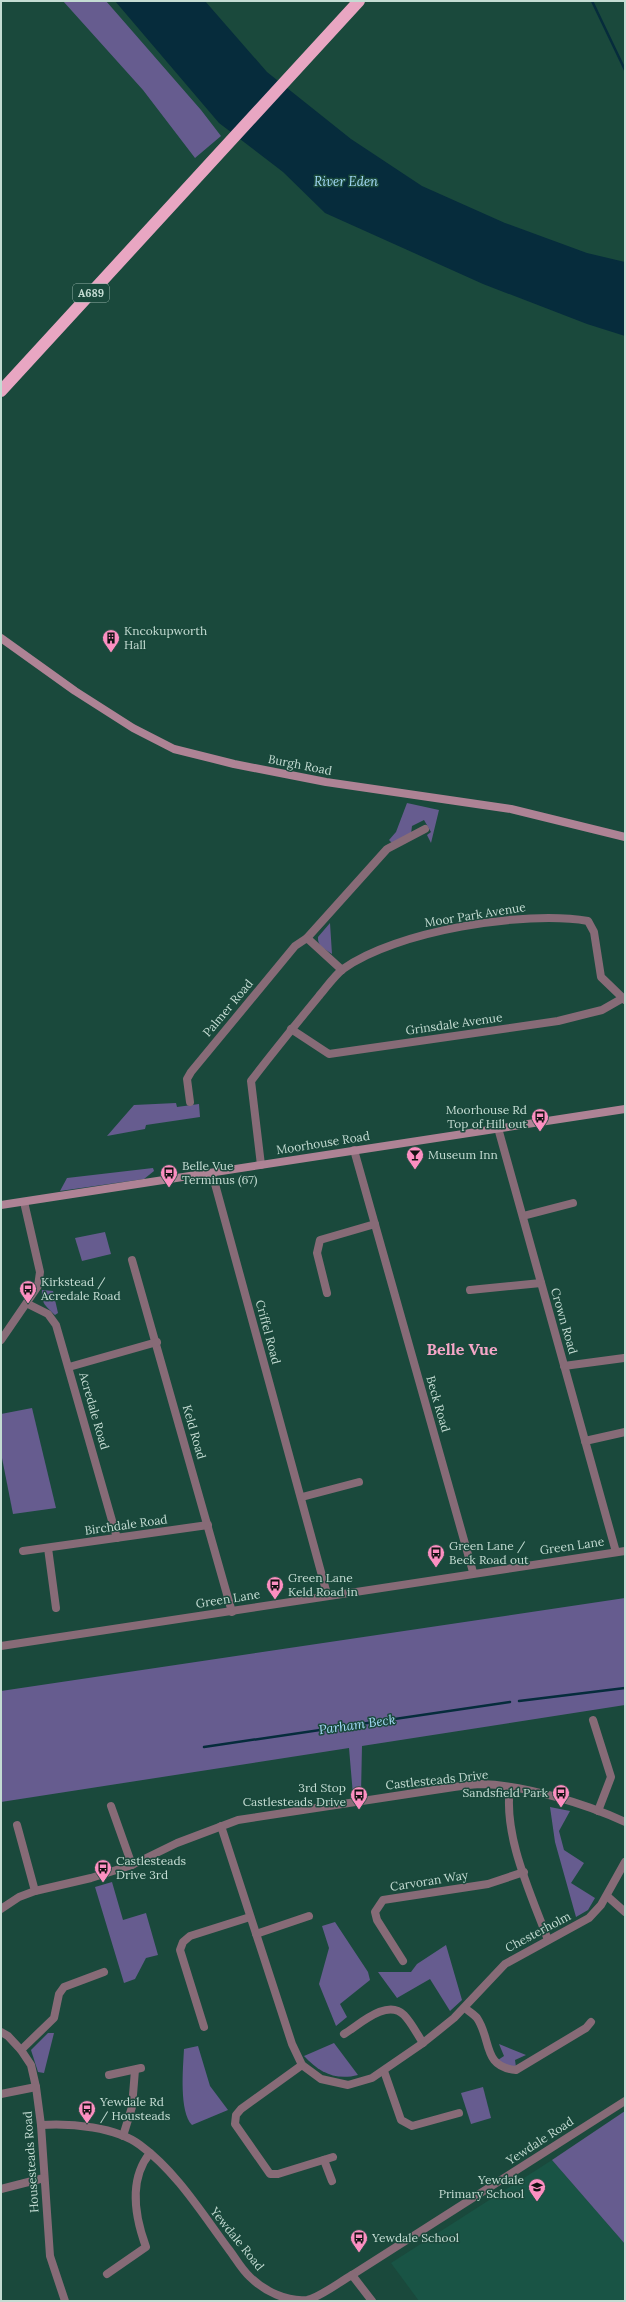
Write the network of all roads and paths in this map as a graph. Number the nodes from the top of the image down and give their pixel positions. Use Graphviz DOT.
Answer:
graph roads {
  1 [pos="356,5"];
  2 [pos="1,391"];
  3 [pos="1,638"];
  4 [pos="425,829"];
  5 [pos="625,837"];
  6 [pos="307,938"];
  7 [pos="342,970"];
  8 [pos="624,999"];
  9 [pos="291,1029"];
  10 [pos="190,1102"];
  11 [pos="625,1109"];
  12 [pos="498,1128"];
  13 [pos="354,1150"];
  14 [pos="261,1165"];
  15 [pos="212,1173"];
  16 [pos="24,1202"];
  17 [pos="574,1203"];
  18 [pos="1,1205"];
  19 [pos="523,1216"];
  20 [pos="375,1224"];
  21 [pos="132,1260"];
  22 [pos="541,1283"];
  23 [pos="470,1290"];
  24 [pos="328,1293"];
  25 [pos="28,1304"];
  26 [pos="1,1340"];
  27 [pos="157,1342"];
  28 [pos="624,1358"];
  29 [pos="564,1366"];
  30 [pos="69,1367"];
  31 [pos="625,1432"];
  32 [pos="585,1441"];
  33 [pos="358,1482"];
  34 [pos="302,1497"];
  35 [pos="208,1525"];
  36 [pos="117,1538"];
  37 [pos="48,1548"];
  38 [pos="625,1550"];
  39 [pos="23,1551"];
  40 [pos="616,1552"];
  41 [pos="473,1572"];
  42 [pos="327,1594"];
  43 [pos="56,1608"];
  44 [pos="232,1612"];
  45 [pos="1,1646"];
  46 [pos="593,1720"];
  47 [pos="510,1787"];
  48 [pos="112,1806"];
  49 [pos="598,1811"];
  50 [pos="625,1822"];
  51 [pos="16,1825"];
  52 [pos="221,1826"];
  53 [pos="625,1862"];
  54 [pos="132,1865"];
  55 [pos="524,1872"];
  56 [pos="35,1891"];
  57 [pos="607,1896"];
  58 [pos="1,1908"];
  59 [pos="625,1912"];
  60 [pos="250,1916"];
  61 [pos="309,1916"];
  62 [pos="256,1934"];
  63 [pos="548,1940"];
  64 [pos="403,1961"];
  65 [pos="104,1972"];
  66 [pos="465,2008"];
  67 [pos="591,2022"];
  68 [pos="204,2027"];
  69 [pos="1,2032"];
  70 [pos="344,2034"];
  71 [pos="423,2043"];
  72 [pos="21,2050"];
  73 [pos="302,2065"];
  74 [pos="384,2071"];
  75 [pos="109,2075"];
  76 [pos="36,2087"];
  77 [pos="1,2094"];
  78 [pos="625,2101"];
  79 [pos="459,2113"];
  80 [pos="41,2125"];
  81 [pos="123,2136"];
  82 [pos="150,2153"];
  83 [pos="333,2157"];
  84 [pos="324,2160"];
  85 [pos="44,2178"];
  86 [pos="332,2182"];
  87 [pos="1,2189"];
  88 [pos="107,2274"];
  89 [pos="352,2275"];
  90 [pos="64,2301"];
  91 [pos="372,2301"];
  1 -- 2 [label="highway, A689"];
  3 -- 5 [label="street, Burgh Road"];
  4 -- 6 [label="street, Palmer Road"];
  6 -- 7 [label="street"];
  6 -- 10 [label="street, Palmer Road"];
  7 -- 8 [label="street, Moor Park Avenue"];
  7 -- 9 [label="street, Moor Park Avenue"];
  8 -- 9 [label="street, Grinsdale Avenue"];
  9 -- 14 [label="street, Moor Park Avenue"];
  11 -- 12 [label="street, Moorhouse Road"];
  12 -- 13 [label="street, Moorhouse Road"];
  12 -- 19 [label="street, Crown Road"];
  13 -- 14 [label="street, Moorhouse Road"];
  13 -- 20 [label="street, Beck Road"];
  14 -- 15 [label="street, Moorhouse Road"];
  15 -- 16 [label="street, Moorhouse Road"];
  15 -- 34 [label="street, Criffel Road"];
  16 -- 18 [label="street, Moorhouse Road"];
  16 -- 25 [label="street"];
  17 -- 19 [label="street"];
  19 -- 22 [label="street, Crown Road"];
  20 -- 24 [label="street"];
  20 -- 41 [label="street, Beck Road"];
  21 -- 27 [label="street, Keld Road"];
  22 -- 23 [label="street, Crown Road"];
  22 -- 29 [label="street, Crown Road"];
  25 -- 26 [label="street"];
  25 -- 30 [label="street, Acredale Road"];
  27 -- 30 [label="street"];
  27 -- 35 [label="street, Keld Road"];
  28 -- 29 [label="street, Crown Road"];
  29 -- 32 [label="street, Crown Road"];
  30 -- 36 [label="street, Acredale Road"];
  31 -- 32 [label="street"];
  32 -- 40 [label="street, Crown Road"];
  33 -- 34 [label="street"];
  34 -- 42 [label="street, Criffel Road"];
  35 -- 36 [label="street, Birchdale Road"];
  35 -- 44 [label="street, Keld Road"];
  36 -- 37 [label="street, Birchdale Road"];
  37 -- 39 [label="street, Birchdale Road"];
  37 -- 43 [label="street"];
  38 -- 40 [label="street, Green Lane"];
  40 -- 41 [label="street, Green Lane"];
  41 -- 42 [label="street, Green Lane"];
  42 -- 44 [label="street, Green Lane"];
  44 -- 45 [label="street, Green Lane"];
  46 -- 49 [label="street"];
  47 -- 49 [label="street, Castlesteads Drive"];
  47 -- 52 [label="street, Castlesteads Drive"];
  47 -- 55 [label="street"];
  48 -- 54 [label="street"];
  49 -- 50 [label="street, Castlesteads Drive"];
  51 -- 56 [label="street"];
  52 -- 54 [label="street, Castlesteads Drive"];
  52 -- 60 [label="street, Chesterholm"];
  53 -- 57 [label="street, Chesterholm"];
  54 -- 56 [label="street, Castlesteads Drive"];
  55 -- 63 [label="street"];
  55 -- 64 [label="street, Carvoran Way"];
  56 -- 58 [label="street, Castlesteads Drive"];
  57 -- 59 [label="street"];
  57 -- 63 [label="street, Chesterholm"];
  60 -- 62 [label="street, Chesterholm"];
  60 -- 68 [label="street"];
  61 -- 62 [label="street"];
  62 -- 73 [label="street, Chesterholm"];
  63 -- 66 [label="street, Chesterholm"];
  65 -- 72 [label="street"];
  66 -- 67 [label="street"];
  66 -- 71 [label="street, Chesterholm"];
  69 -- 72 [label="street, Housesteads Road"];
  70 -- 71 [label="street"];
  71 -- 74 [label="street, Chesterholm"];
  72 -- 76 [label="street, Housesteads Road"];
  73 -- 74 [label="street, Chesterholm"];
  73 -- 84 [label="street"];
  74 -- 79 [label="street"];
  75 -- 81 [label="street"];
  76 -- 77 [label="street"];
  76 -- 80 [label="street, Housesteads Road"];
  78 -- 89 [label="street, Yewdale Road"];
  80 -- 81 [label="street, Yewdale Road"];
  80 -- 85 [label="street, Housesteads Road"];
  81 -- 82 [label="street, Yewdale Road"];
  82 -- 88 [label="street"];
  82 -- 89 [label="street, Yewdale Road"];
  83 -- 84 [label="street"];
  84 -- 86 [label="street"];
  85 -- 87 [label="street"];
  85 -- 90 [label="street, Housesteads Road"];
  89 -- 91 [label="street"];
}
